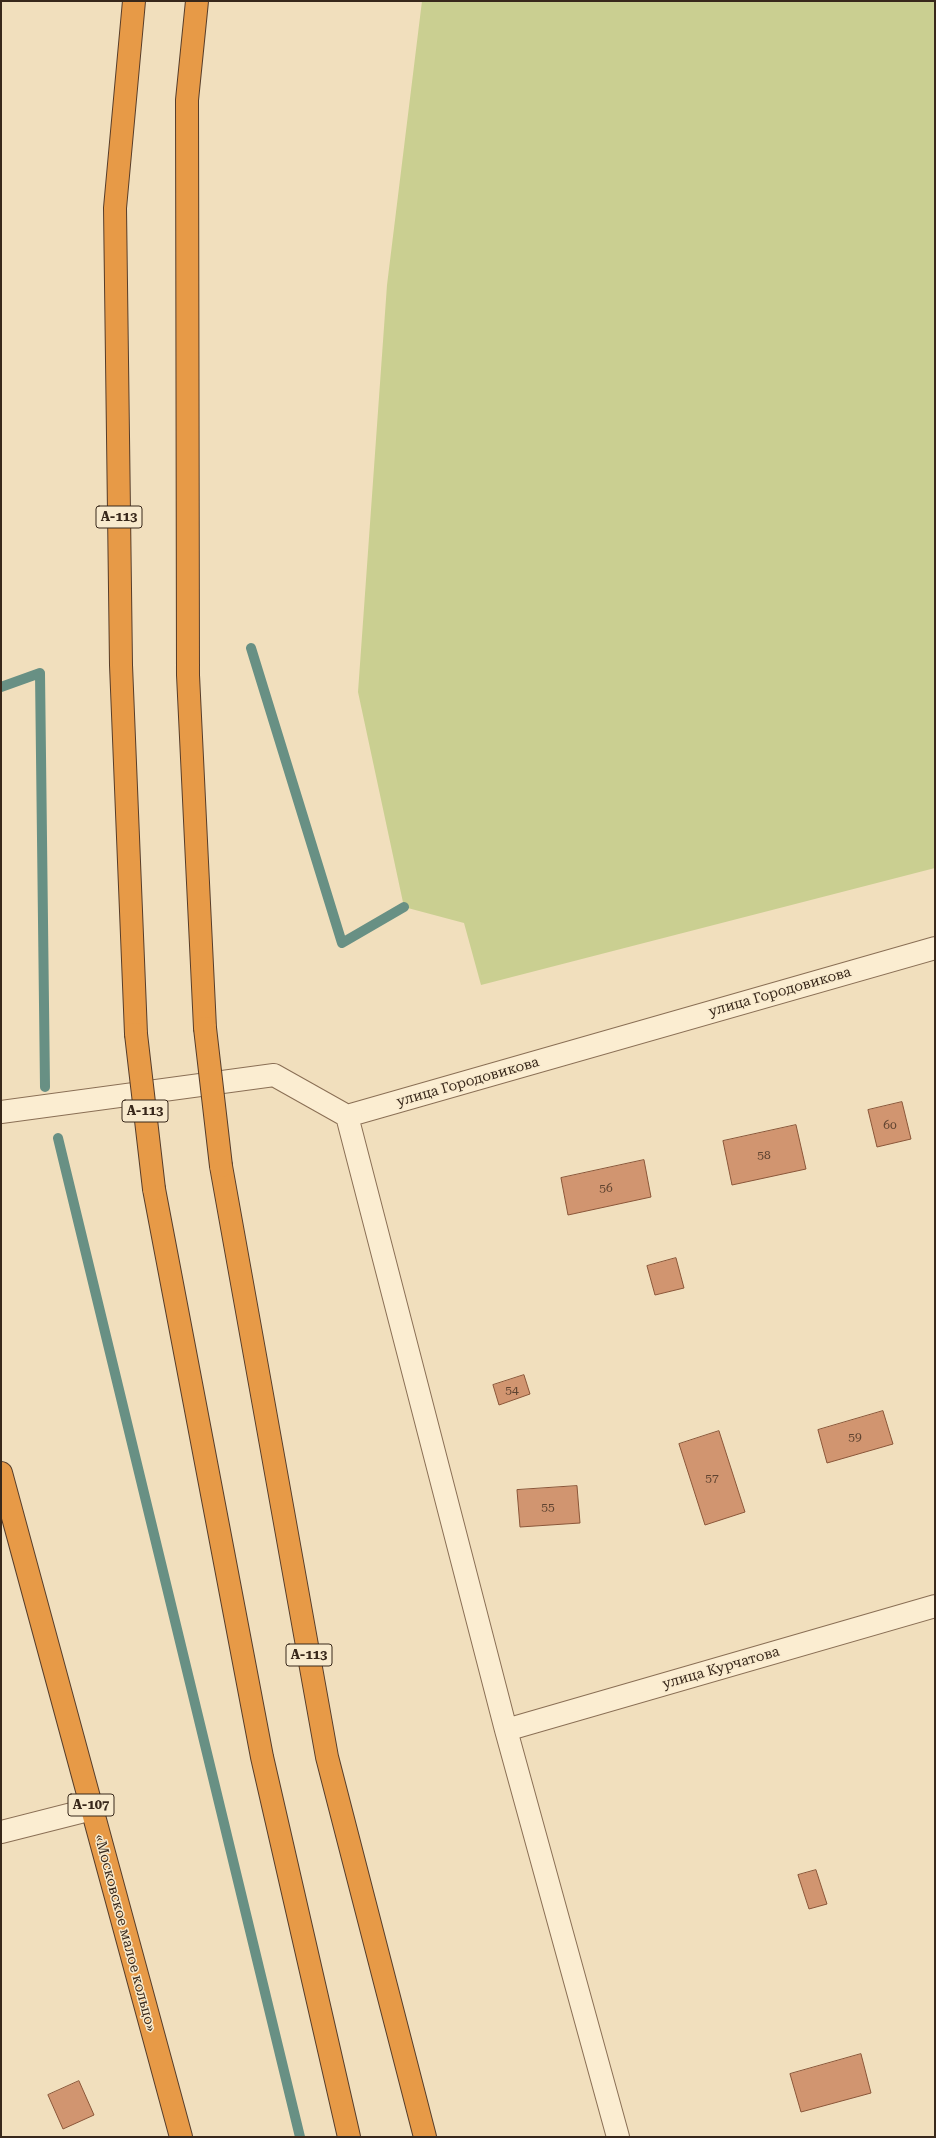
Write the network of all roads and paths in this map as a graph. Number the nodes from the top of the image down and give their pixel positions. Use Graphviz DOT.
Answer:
graph roads {
  1 [pos="134,1"];
  2 [pos="197,1"];
  3 [pos="935,948"];
  4 [pos="1,1112"];
  5 [pos="347,1116"];
  6 [pos="1,1473"];
  7 [pos="935,1606"];
  8 [pos="506,1730"];
  9 [pos="92,1810"];
  10 [pos="1,1832"];
  11 [pos="181,2137"];
  12 [pos="349,2137"];
  13 [pos="425,2137"];
  14 [pos="618,2137"];
  1 -- 12 [label="highway, А-113, bridge"];
  2 -- 13 [label="highway, А-113, bridge"];
  3 -- 5 [label="street, улица Городовикова"];
  4 -- 5 [label="street"];
  5 -- 8 [label="street"];
  6 -- 9 [label="highway, «Московское малое кольцо» / А-107"];
  7 -- 8 [label="street, улица Курчатова"];
  8 -- 14 [label="street"];
  9 -- 10 [label="street"];
  9 -- 11 [label="highway, «Московское малое кольцо» / А-107"];
}
